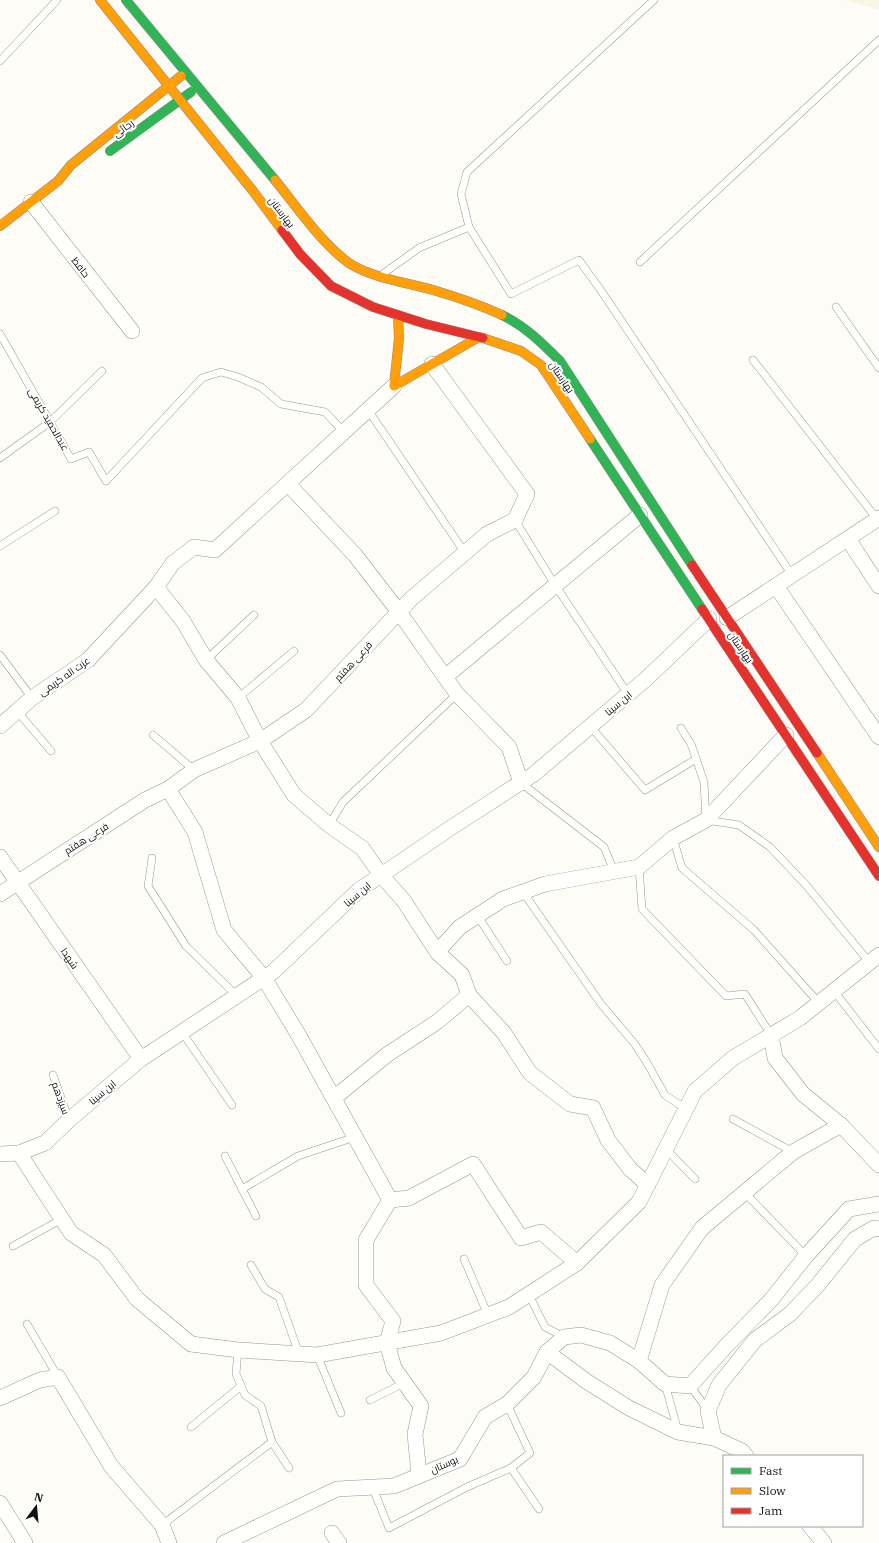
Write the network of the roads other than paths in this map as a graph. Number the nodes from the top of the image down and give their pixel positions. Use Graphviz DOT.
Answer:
graph roads {
  1 [pos="57,0"];
  2 [pos="100,0"];
  3 [pos="126,0"];
  4 [pos="654,0"];
  5 [pos="879,40"];
  6 [pos="0,60"];
  7 [pos="185,72"];
  8 [pos="170,86"];
  9 [pos="197,87"];
  10 [pos="180,100"];
  11 [pos="101,158"];
  12 [pos="76,175"];
  13 [pos="58,181"];
  14 [pos="31,202"];
  15 [pos="0,226"];
  16 [pos="469,227"];
  17 [pos="640,262"];
  18 [pos="380,276"];
  19 [pos="836,307"];
  20 [pos="398,315"];
  21 [pos="132,331"];
  22 [pos="0,334"];
  23 [pos="479,337"];
  24 [pos="753,360"];
  25 [pos="432,364"];
  26 [pos="879,368"];
  27 [pos="102,371"];
  28 [pos="394,386"];
  29 [pos="368,410"];
  30 [pos="50,422"];
  31 [pos="344,432"];
  32 [pos="0,458"];
  33 [pos="288,484"];
  34 [pos="55,511"];
  35 [pos="640,515"];
  36 [pos="878,518"];
  37 [pos="515,520"];
  38 [pos="848,538"];
  39 [pos="0,546"];
  40 [pos="465,553"];
  41 [pos="792,575"];
  42 [pos="555,585"];
  43 [pos="776,586"];
  44 [pos="879,586"];
  45 [pos="156,587"];
  46 [pos="399,612"];
  47 [pos="254,614"];
  48 [pos="728,618"];
  49 [pos="709,619"];
  50 [pos="294,651"];
  51 [pos="0,655"];
  52 [pos="206,660"];
  53 [pos="445,677"];
  54 [pos="458,694"];
  55 [pos="628,694"];
  56 [pos="32,698"];
  57 [pos="238,698"];
  58 [pos="17,711"];
  59 [pos="0,726"];
  60 [pos="590,726"];
  61 [pos="681,728"];
  62 [pos="153,735"];
  63 [pos="786,735"];
  64 [pos="879,738"];
  65 [pos="260,741"];
  66 [pos="51,751"];
  67 [pos="696,759"];
  68 [pos="194,770"];
  69 [pos="521,783"];
  70 [pos="168,789"];
  71 [pos="706,820"];
  72 [pos="329,825"];
  73 [pos="673,838"];
  74 [pos="879,847"];
  75 [pos="0,857"];
  76 [pos="152,858"];
  77 [pos="639,867"];
  78 [pos="614,871"];
  79 [pos="381,875"];
  80 [pos="879,876"];
  81 [pos="17,882"];
  82 [pos="523,892"];
  83 [pos="0,894"];
  84 [pos="477,915"];
  85 [pos="437,952"];
  86 [pos="874,959"];
  87 [pos="507,961"];
  88 [pos="264,978"];
  89 [pos="834,991"];
  90 [pos="469,995"];
  91 [pos="237,996"];
  92 [pos="819,1003"];
  93 [pos="182,1032"];
  94 [pos="771,1035"];
  95 [pos="879,1049"];
  96 [pos="141,1060"];
  97 [pos="53,1075"];
  98 [pos="334,1098"];
  99 [pos="232,1105"];
  100 [pos="686,1109"];
  101 [pos="734,1119"];
  102 [pos="69,1120"];
  103 [pos="841,1124"];
  104 [pos="355,1137"];
  105 [pos="666,1149"];
  106 [pos="793,1152"];
  107 [pos="19,1153"];
  108 [pos="0,1154"];
  109 [pos="225,1156"];
  110 [pos="879,1165"];
  111 [pos="695,1179"];
  112 [pos="648,1185"];
  113 [pos="242,1189"];
  114 [pos="744,1192"];
  115 [pos="390,1200"];
  116 [pos="879,1204"];
  117 [pos="256,1216"];
  118 [pos="62,1218"];
  119 [pos="879,1229"];
  120 [pos="13,1246"];
  121 [pos="806,1256"];
  122 [pos="464,1259"];
  123 [pos="577,1263"];
  124 [pos="251,1265"];
  125 [pos="529,1295"];
  126 [pos="488,1315"];
  127 [pos="26,1324"];
  128 [pos="564,1337"];
  129 [pos="387,1343"];
  130 [pos="238,1350"];
  131 [pos="547,1352"];
  132 [pos="299,1354"];
  133 [pos="317,1355"];
  134 [pos="639,1361"];
  135 [pos="58,1377"];
  136 [pos="404,1383"];
  137 [pos="665,1384"];
  138 [pos="241,1386"];
  139 [pos="690,1386"];
  140 [pos="0,1398"];
  141 [pos="370,1400"];
  142 [pos="507,1404"];
  143 [pos="708,1411"];
  144 [pos="340,1413"];
  145 [pos="191,1427"];
  146 [pos="678,1432"];
  147 [pos="714,1438"];
  148 [pos="272,1442"];
  149 [pos="745,1455"];
  150 [pos="289,1468"];
  151 [pos="511,1468"];
  152 [pos="419,1475"];
  153 [pos="372,1486"];
  154 [pos="0,1503"];
  155 [pos="539,1509"];
  156 [pos="162,1525"];
  157 [pos="811,1527"];
  158 [pos="25,1543"];
  159 [pos="169,1543"];
  160 [pos="224,1543"];
  161 [pos="824,1543"];
  1 -- 6 [label="lane"];
  2 -- 8 [label="street, بهارستان"];
  3 -- 7 [label="street, بهارستان"];
  4 -- 16 [label="lane"];
  5 -- 17 [label="lane"];
  7 -- 8 [label="street, رجائی"];
  7 -- 9 [label="street, بهارستان"];
  8 -- 10 [label="street, بهارستان"];
  8 -- 13 [label="street, رجائی"];
  9 -- 10 [label="street, رجائی"];
  9 -- 18 [label="street, بهارستان"];
  10 -- 11 [label="street, رجائی"];
  10 -- 20 [label="street, بهارستان"];
  12 -- 13 [label="street, رجائی"];
  13 -- 14 [label="street, رجائی"];
  14 -- 15 [label="street, رجائی"];
  14 -- 21 [label="street, حافظ"];
  16 -- 18 [label="lane"];
  16 -- 41 [label="lane"];
  18 -- 48 [label="street, بهارستان"];
  19 -- 26 [label="lane"];
  20 -- 23 [label="street, بهارستان"];
  20 -- 28 [label="street"];
  22 -- 30 [label="lane, عبدالحمید کریمی"];
  23 -- 25 [label="street"];
  23 -- 35 [label="street, بهارستان"];
  24 -- 36 [label="lane"];
  25 -- 28 [label="street"];
  25 -- 37 [label="street"];
  27 -- 30 [label="lane"];
  28 -- 29 [label="street"];
  29 -- 31 [label="street"];
  29 -- 40 [label="lane"];
  30 -- 31 [label="lane, عبدالحمید کریمی"];
  30 -- 32 [label="lane"];
  31 -- 33 [label="street"];
  33 -- 45 [label="street, عزت اله کریمی"];
  33 -- 46 [label="street"];
  34 -- 39 [label="lane"];
  35 -- 42 [label="street"];
  35 -- 49 [label="street, بهارستان"];
  36 -- 38 [label="street"];
  37 -- 40 [label="street, فرعی هفتم"];
  37 -- 42 [label="lane"];
  38 -- 41 [label="street"];
  38 -- 44 [label="street"];
  40 -- 46 [label="street, فرعی هفتم"];
  41 -- 43 [label="street"];
  42 -- 53 [label="street"];
  42 -- 55 [label="lane"];
  43 -- 48 [label="street"];
  43 -- 64 [label="street"];
  45 -- 52 [label="street"];
  45 -- 56 [label="street, عزت اله کریمی"];
  46 -- 53 [label="street"];
  46 -- 65 [label="street, فرعی هفتم"];
  47 -- 52 [label="lane"];
  48 -- 74 [label="street, بهارستان"];
  49 -- 55 [label="street, ابن سینا"];
  49 -- 63 [label="street, بهارستان"];
  50 -- 57 [label="lane"];
  51 -- 56 [label="lane"];
  52 -- 57 [label="street"];
  53 -- 54 [label="street"];
  54 -- 69 [label="street"];
  54 -- 72 [label="lane"];
  55 -- 60 [label="street, ابن سینا"];
  56 -- 58 [label="street, عزت اله کریمی"];
  57 -- 65 [label="street"];
  58 -- 59 [label="street, عزت اله کریمی"];
  58 -- 66 [label="lane"];
  60 -- 67 [label="lane"];
  60 -- 69 [label="street, ابن سینا"];
  61 -- 67 [label="lane"];
  62 -- 68 [label="lane"];
  63 -- 71 [label="street"];
  63 -- 80 [label="street, بهارستان"];
  65 -- 68 [label="street, فرعی هفتم"];
  65 -- 72 [label="street"];
  67 -- 71 [label="lane"];
  68 -- 70 [label="street, فرعی هفتم"];
  69 -- 78 [label="lane"];
  69 -- 79 [label="street, ابن سینا"];
  70 -- 81 [label="street, فرعی هفتم"];
  70 -- 88 [label="street"];
  71 -- 73 [label="street"];
  71 -- 86 [label="lane"];
  72 -- 79 [label="street"];
  73 -- 77 [label="street"];
  73 -- 92 [label="lane"];
  75 -- 81 [label="street, شهدا"];
  76 -- 91 [label="lane"];
  77 -- 78 [label="street"];
  77 -- 94 [label="lane"];
  78 -- 82 [label="street"];
  79 -- 85 [label="street"];
  79 -- 88 [label="street, ابن سینا"];
  81 -- 83 [label="street, فرعی هفتم"];
  81 -- 96 [label="street, شهدا"];
  82 -- 84 [label="street"];
  82 -- 100 [label="lane"];
  84 -- 85 [label="street"];
  84 -- 87 [label="lane"];
  85 -- 90 [label="street"];
  86 -- 89 [label="street"];
  88 -- 91 [label="street, ابن سینا"];
  88 -- 98 [label="street"];
  89 -- 92 [label="street"];
  89 -- 95 [label="lane"];
  90 -- 98 [label="street"];
  90 -- 112 [label="street"];
  91 -- 93 [label="street, ابن سینا"];
  92 -- 94 [label="street"];
  93 -- 96 [label="street, ابن سینا"];
  93 -- 99 [label="lane"];
  94 -- 100 [label="street"];
  94 -- 103 [label="street"];
  96 -- 102 [label="street, ابن سینا"];
  97 -- 102 [label="lane, سیزدهم"];
  98 -- 104 [label="street"];
  100 -- 105 [label="street"];
  101 -- 106 [label="lane"];
  102 -- 107 [label="street, ابن سینا"];
  103 -- 106 [label="street"];
  103 -- 110 [label="street"];
  104 -- 113 [label="lane"];
  104 -- 115 [label="street"];
  105 -- 111 [label="lane"];
  105 -- 112 [label="street"];
  106 -- 114 [label="street"];
  107 -- 108 [label="street, ابن سینا"];
  107 -- 118 [label="street"];
  109 -- 113 [label="lane"];
  112 -- 123 [label="street"];
  113 -- 117 [label="lane"];
  114 -- 121 [label="lane"];
  114 -- 134 [label="street"];
  115 -- 123 [label="street"];
  115 -- 129 [label="street"];
  116 -- 121 [label="street"];
  118 -- 120 [label="lane"];
  118 -- 130 [label="street"];
  119 -- 143 [label="street"];
  121 -- 139 [label="street"];
  122 -- 126 [label="lane"];
  123 -- 125 [label="street"];
  124 -- 132 [label="lane"];
  125 -- 126 [label="street"];
  125 -- 128 [label="lane"];
  126 -- 129 [label="street"];
  127 -- 135 [label="lane"];
  128 -- 131 [label="street, بوستان"];
  128 -- 134 [label="street"];
  129 -- 133 [label="street"];
  129 -- 136 [label="street"];
  130 -- 132 [label="street"];
  130 -- 138 [label="lane"];
  131 -- 142 [label="street, بوستان"];
  131 -- 146 [label="street"];
  132 -- 133 [label="street"];
  133 -- 144 [label="lane"];
  134 -- 137 [label="street"];
  135 -- 140 [label="street"];
  135 -- 156 [label="street"];
  136 -- 141 [label="lane"];
  136 -- 152 [label="street"];
  137 -- 139 [label="street"];
  137 -- 146 [label="lane"];
  138 -- 145 [label="lane"];
  138 -- 148 [label="lane"];
  139 -- 143 [label="lane"];
  142 -- 151 [label="lane"];
  142 -- 152 [label="street, بوستان"];
  143 -- 147 [label="street"];
  146 -- 147 [label="street"];
  147 -- 149 [label="street"];
  148 -- 150 [label="lane"];
  148 -- 156 [label="lane"];
  151 -- 153 [label="lane"];
  151 -- 155 [label="lane"];
  152 -- 153 [label="street, بوستان"];
  153 -- 160 [label="street, بوستان"];
  154 -- 158 [label="street"];
  156 -- 159 [label="street"];
  157 -- 161 [label="street"];
}
